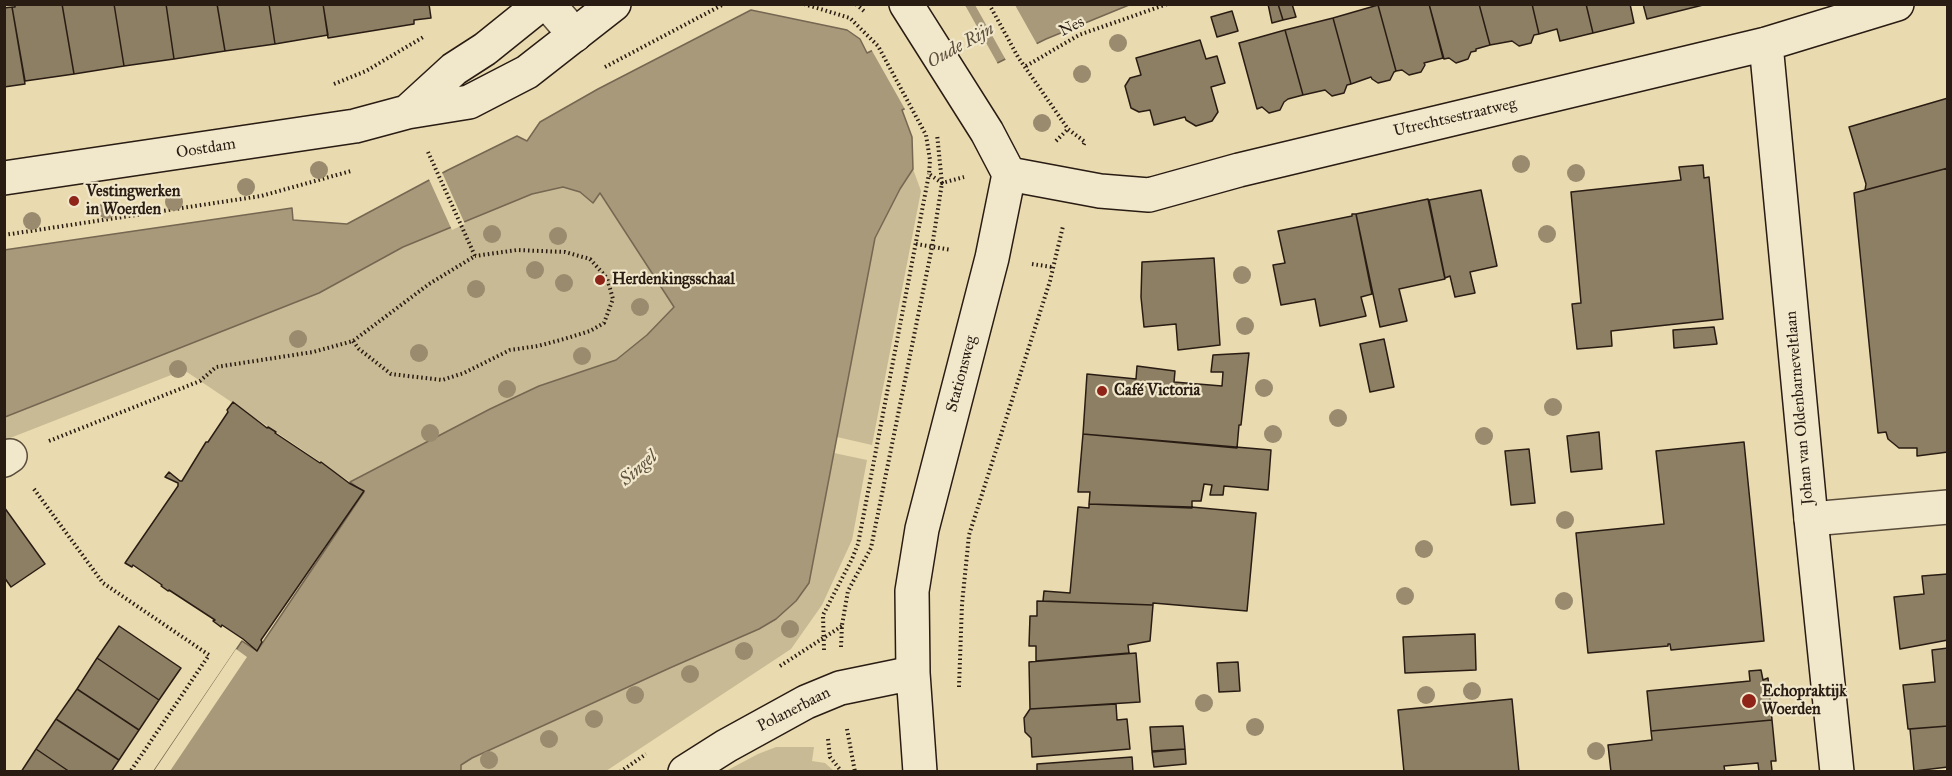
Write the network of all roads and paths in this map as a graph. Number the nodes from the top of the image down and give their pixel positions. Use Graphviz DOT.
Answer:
graph roads {
  1 [pos="541,4"];
  2 [pos="548,4"];
  3 [pos="614,4"];
  4 [pos="724,4"];
  5 [pos="804,4"];
  6 [pos="989,4"];
  7 [pos="1167,4"];
  8 [pos="1897,4"];
  9 [pos="912,15"];
  10 [pos="435,30"];
  11 [pos="575,34"];
  12 [pos="1766,44"];
  13 [pos="1026,66"];
  14 [pos="597,71"];
  15 [pos="334,84"];
  16 [pos="406,112"];
  17 [pos="934,127"];
  18 [pos="1068,129"];
  19 [pos="429,154"];
  20 [pos="361,168"];
  21 [pos="929,174"];
  22 [pos="1009,174"];
  23 [pos="4,178"];
  24 [pos="942,183"];
  25 [pos="1073,187"];
  26 [pos="4,235"];
  27 [pos="916,244"];
  28 [pos="932,247"];
  29 [pos="475,256"];
  30 [pos="353,341"];
  31 [pos="7,458"];
  32 [pos="1947,507"];
  33 [pos="1810,519"];
  34 [pos="842,626"];
  35 [pos="824,637"];
  36 [pos="804,649"];
  37 [pos="913,673"];
  38 [pos="832,691"];
  39 [pos="958,696"];
  40 [pos="130,771"];
  41 [pos="685,771"];
  42 [pos="842,771"];
  43 [pos="855,771"];
  44 [pos="920,771"];
  45 [pos="1838,771"];
  1 -- 16 [label="main road, Oostdam"];
  2 -- 11 [label="main road"];
  3 -- 11 [label="main road, Oostdam"];
  4 -- 14 [label="path"];
  5 -- 21 [label="path"];
  6 -- 13 [label="path"];
  7 -- 13 [label="path, Nes"];
  8 -- 12 [label="main road, Utrechtsestraatweg"];
  9 -- 22 [label="main road"];
  10 -- 15 [label="path"];
  11 -- 16 [label="main road, Oostdam"];
  12 -- 25 [label="main road, Utrechtsestraatweg"];
  12 -- 33 [label="main road, Johan van Oldenbarneveltlaan"];
  13 -- 18 [label="path"];
  16 -- 23 [label="main road, Oostdam"];
  17 -- 24 [label="path"];
  19 -- 29 [label="path"];
  20 -- 26 [label="path"];
  21 -- 24 [label="path"];
  21 -- 27 [label="path"];
  22 -- 25 [label="main road, Utrechtsestraatweg"];
  22 -- 37 [label="main road, Stationsweg"];
  24 -- 28 [label="path"];
  25 -- 39 [label="path"];
  27 -- 28 [label="path"];
  27 -- 35 [label="path"];
  28 -- 34 [label="path"];
  29 -- 30 [label="path"];
  29 -- 30 [label="path"];
  30 -- 31 [label="path"];
  31 -- 40 [label="path"];
  32 -- 33 [label="main road"];
  33 -- 45 [label="main road, Johan van Oldenbarneveltlaan"];
  34 -- 35 [label="path"];
  34 -- 38 [label="path"];
  35 -- 36 [label="path"];
  35 -- 38 [label="path"];
  37 -- 38 [label="main road, Polanerbaan"];
  37 -- 44 [label="main road, Stationsweg"];
  38 -- 41 [label="main road, Polanerbaan"];
  38 -- 42 [label="path"];
  38 -- 43 [label="path"];
}
